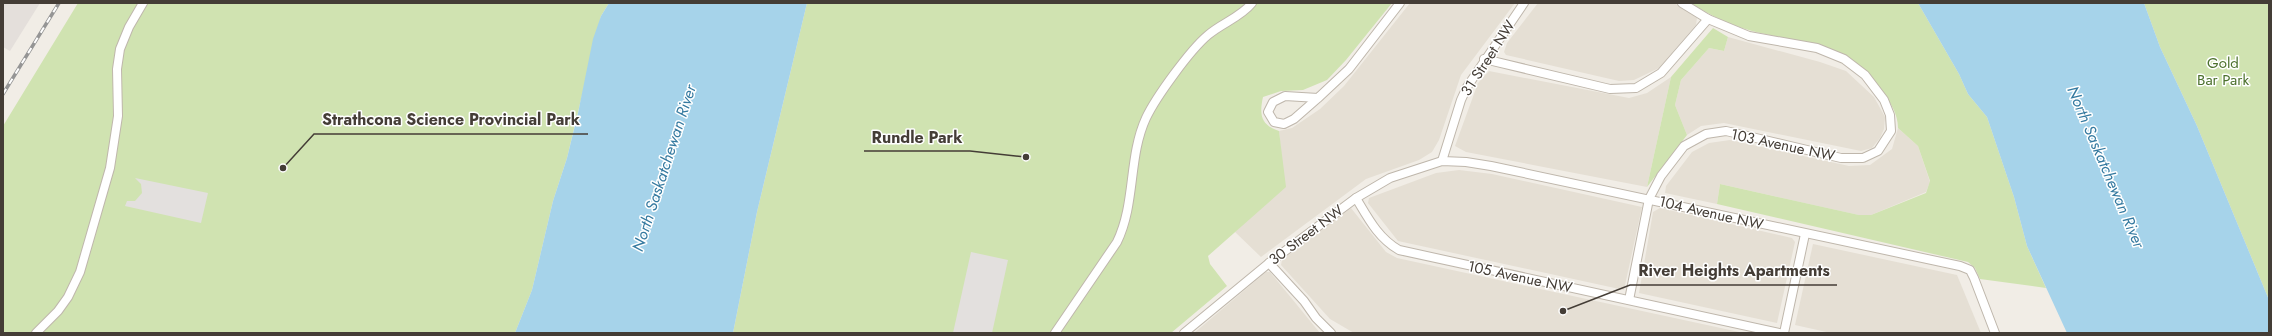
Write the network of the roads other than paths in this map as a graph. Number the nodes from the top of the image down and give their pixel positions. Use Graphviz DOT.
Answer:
graph roads {
  1 [pos="143,3"];
  2 [pos="1252,3"];
  3 [pos="1400,3"];
  4 [pos="1524,3"];
  5 [pos="1682,3"];
  6 [pos="1708,20"];
  7 [pos="1484,59"];
  8 [pos="1318,98"];
  9 [pos="1442,162"];
  10 [pos="1356,198"];
  11 [pos="1649,199"];
  12 [pos="1805,234"];
  13 [pos="1269,263"];
  14 [pos="1629,300"];
  15 [pos="36,333"];
  16 [pos="1055,333"];
  17 [pos="1184,333"];
  18 [pos="1331,333"];
  19 [pos="1779,333"];
  20 [pos="1784,333"];
  21 [pos="1995,333"];
  1 -- 15 [label="street"];
  2 -- 16 [label="street"];
  3 -- 8 [label="street"];
  4 -- 7 [label="street, 31 Street NW"];
  5 -- 6 [label="street"];
  6 -- 7 [label="street"];
  6 -- 11 [label="street, 103 Avenue NW"];
  7 -- 9 [label="street, 31 Street NW"];
  8 -- 8 [label="street"];
  9 -- 10 [label="street, 30 Street NW"];
  9 -- 11 [label="street, 104 Avenue NW"];
  10 -- 13 [label="street, 30 Street NW"];
  10 -- 14 [label="street, 105 Avenue NW"];
  11 -- 12 [label="street, 104 Avenue NW"];
  11 -- 14 [label="street, 103 Avenue NW"];
  12 -- 20 [label="street"];
  12 -- 21 [label="street, 104 Avenue NW"];
  13 -- 17 [label="street, 30 Street NW"];
  13 -- 18 [label="street"];
  14 -- 19 [label="street, 105 Avenue NW"];
}
